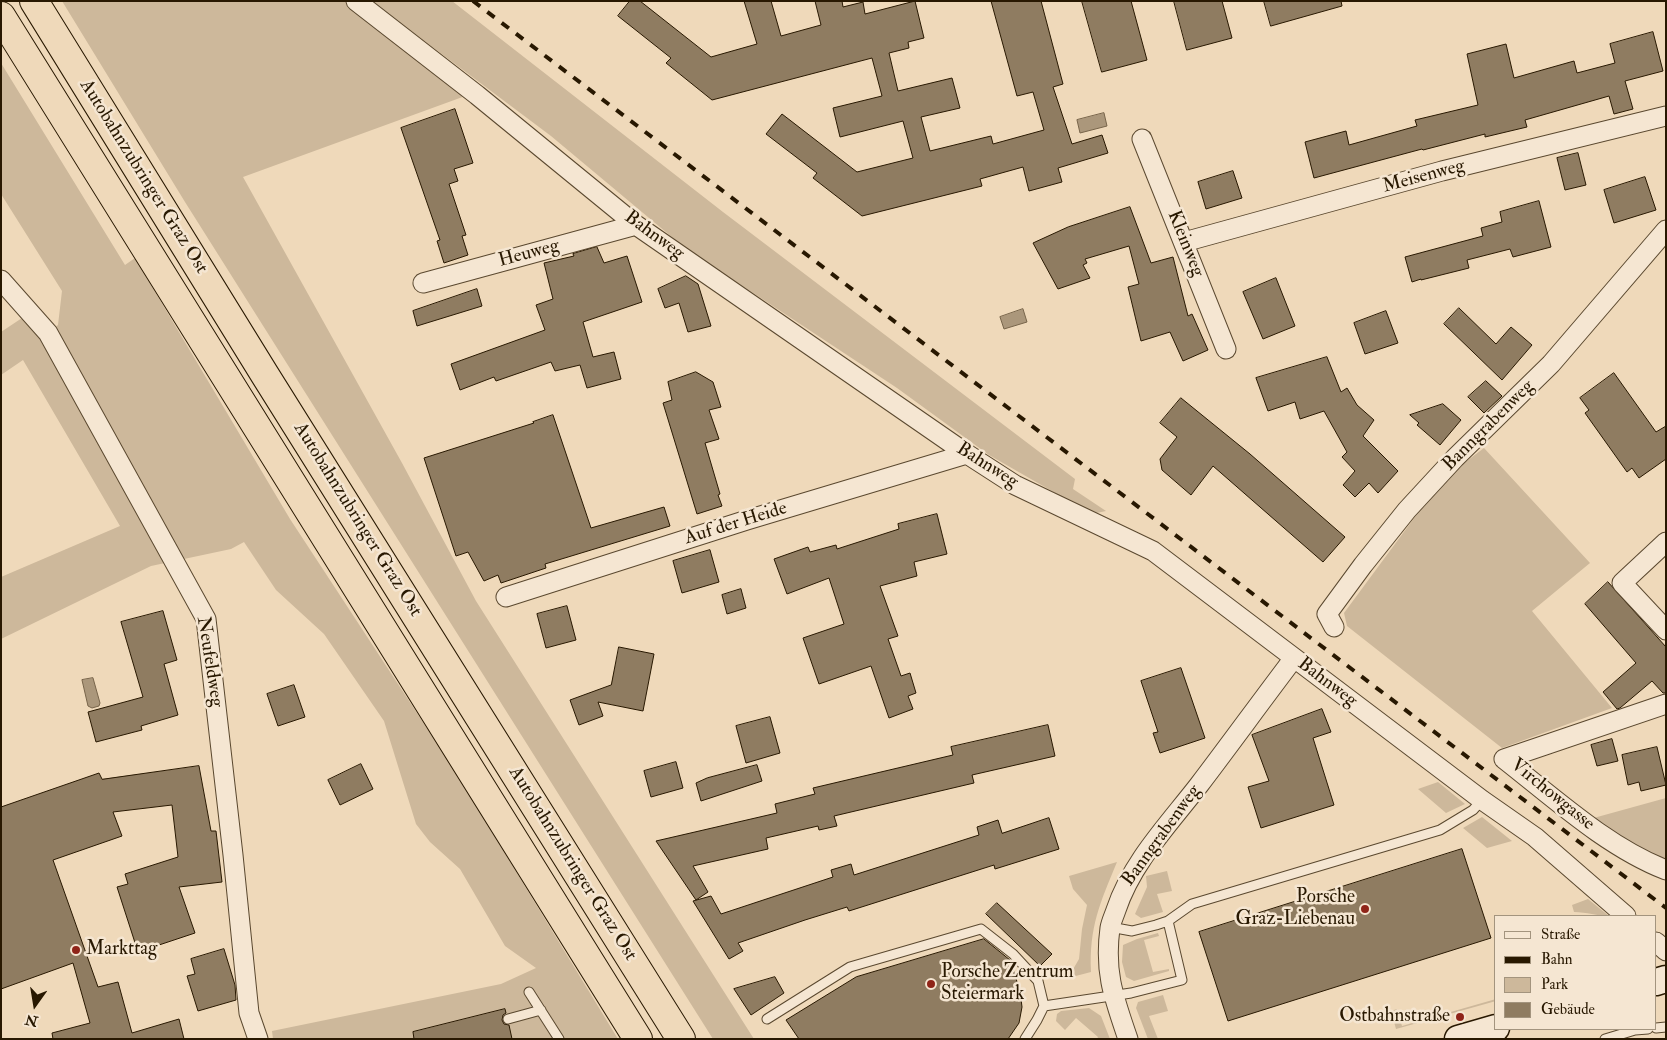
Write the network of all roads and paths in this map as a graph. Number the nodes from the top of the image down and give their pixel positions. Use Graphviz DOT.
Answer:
graph roads {
  1 [pos="34,1"];
  2 [pos="356,1"];
  3 [pos="1,16"];
  4 [pos="1666,116"];
  5 [pos="1142,139"];
  6 [pos="636,225"];
  7 [pos="1666,230"];
  8 [pos="1184,242"];
  9 [pos="1,280"];
  10 [pos="423,283"];
  11 [pos="1226,350"];
  12 [pos="967,454"];
  13 [pos="1666,542"];
  14 [pos="506,597"];
  15 [pos="1334,628"];
  16 [pos="1666,630"];
  17 [pos="1294,658"];
  18 [pos="1666,704"];
  19 [pos="1482,800"];
  20 [pos="1666,870"];
  21 [pos="1625,915"];
  22 [pos="1168,922"];
  23 [pos="1110,927"];
  24 [pos="528,992"];
  25 [pos="1114,995"];
  26 [pos="1044,1006"];
  27 [pos="541,1010"];
  28 [pos="508,1019"];
  29 [pos="767,1019"];
  30 [pos="1499,1030"];
  31 [pos="1635,1030"];
  32 [pos="258,1039"];
  33 [pos="559,1039"];
  34 [pos="638,1039"];
  35 [pos="681,1039"];
  36 [pos="1025,1039"];
  37 [pos="1128,1039"];
  38 [pos="1458,1039"];
  39 [pos="1606,1039"];
  1 -- 35 [label="highway, Autobahnzubringer Graz Ost"];
  2 -- 6 [label="street, Bahnweg"];
  3 -- 34 [label="highway, Autobahnzubringer Graz Ost"];
  4 -- 8 [label="street, Meisenweg"];
  5 -- 8 [label="street, Kleinweg"];
  6 -- 10 [label="street, Heuweg"];
  6 -- 12 [label="street, Bahnweg"];
  7 -- 15 [label="street, Banngrabenweg"];
  8 -- 11 [label="street, Kleinweg"];
  9 -- 32 [label="street, Neufeldweg"];
  12 -- 14 [label="street, Auf der Heide"];
  12 -- 17 [label="street, Bahnweg"];
  13 -- 16 [label="street"];
  17 -- 19 [label="street, Bahnweg"];
  17 -- 23 [label="street, Banngrabenweg"];
  18 -- 20 [label="street, Virchowgasse"];
  19 -- 21 [label="street, Bahnweg"];
  19 -- 22 [label="lane"];
  22 -- 23 [label="lane"];
  22 -- 25 [label="lane"];
  23 -- 25 [label="street, Banngrabenweg"];
  24 -- 27 [label="lane"];
  25 -- 26 [label="lane"];
  25 -- 37 [label="street, Banngrabenweg"];
  26 -- 29 [label="lane"];
  26 -- 36 [label="lane"];
  27 -- 28 [label="lane"];
  27 -- 33 [label="lane"];
  30 -- 38 [label="main road"];
  31 -- 39 [label="lane"];
}
